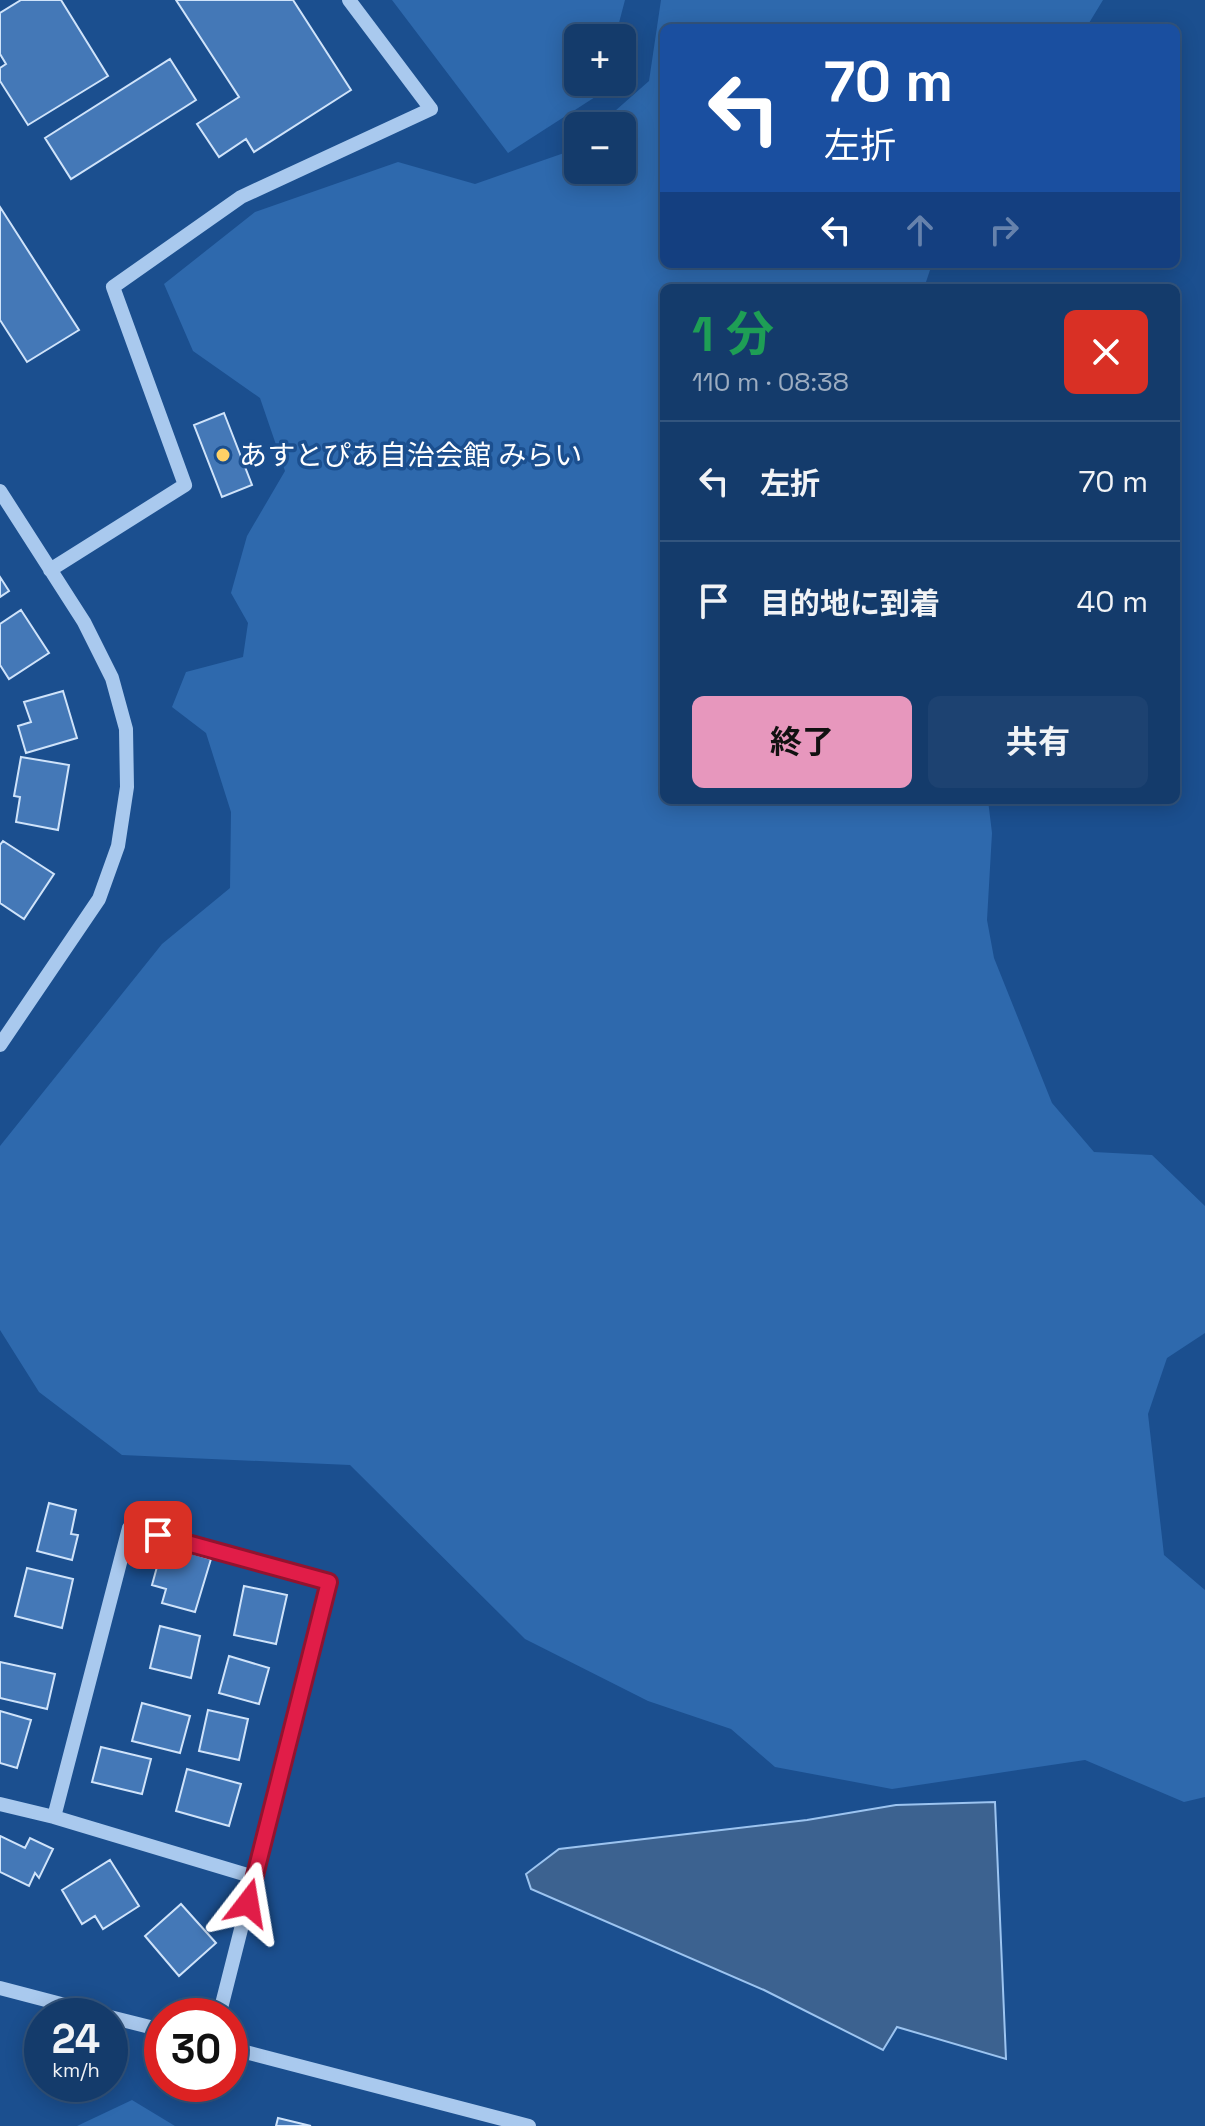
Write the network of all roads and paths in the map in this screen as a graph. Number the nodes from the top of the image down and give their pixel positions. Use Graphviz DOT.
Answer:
graph roads {
  1 [pos="349,0"];
  2 [pos="0,491"];
  3 [pos="50,570"];
  4 [pos="0,1045"];
  5 [pos="0,1804"];
  6 [pos="54,1817"];
  7 [pos="254,1877"];
  8 [pos="0,1988"];
  9 [pos="39,1998"];
  10 [pos="224,1998"];
  11 [pos="248,2053"];
  12 [pos="529,2126"];
  1 -- 3 [label="street"];
  2 -- 3 [label="street"];
  3 -- 4 [label="street"];
  5 -- 6 [label="street"];
  6 -- 7 [label="street"];
  6 -- 7 [label="street"];
  7 -- 10 [label="street"];
  8 -- 9 [label="street"];
  11 -- 12 [label="street"];
}
